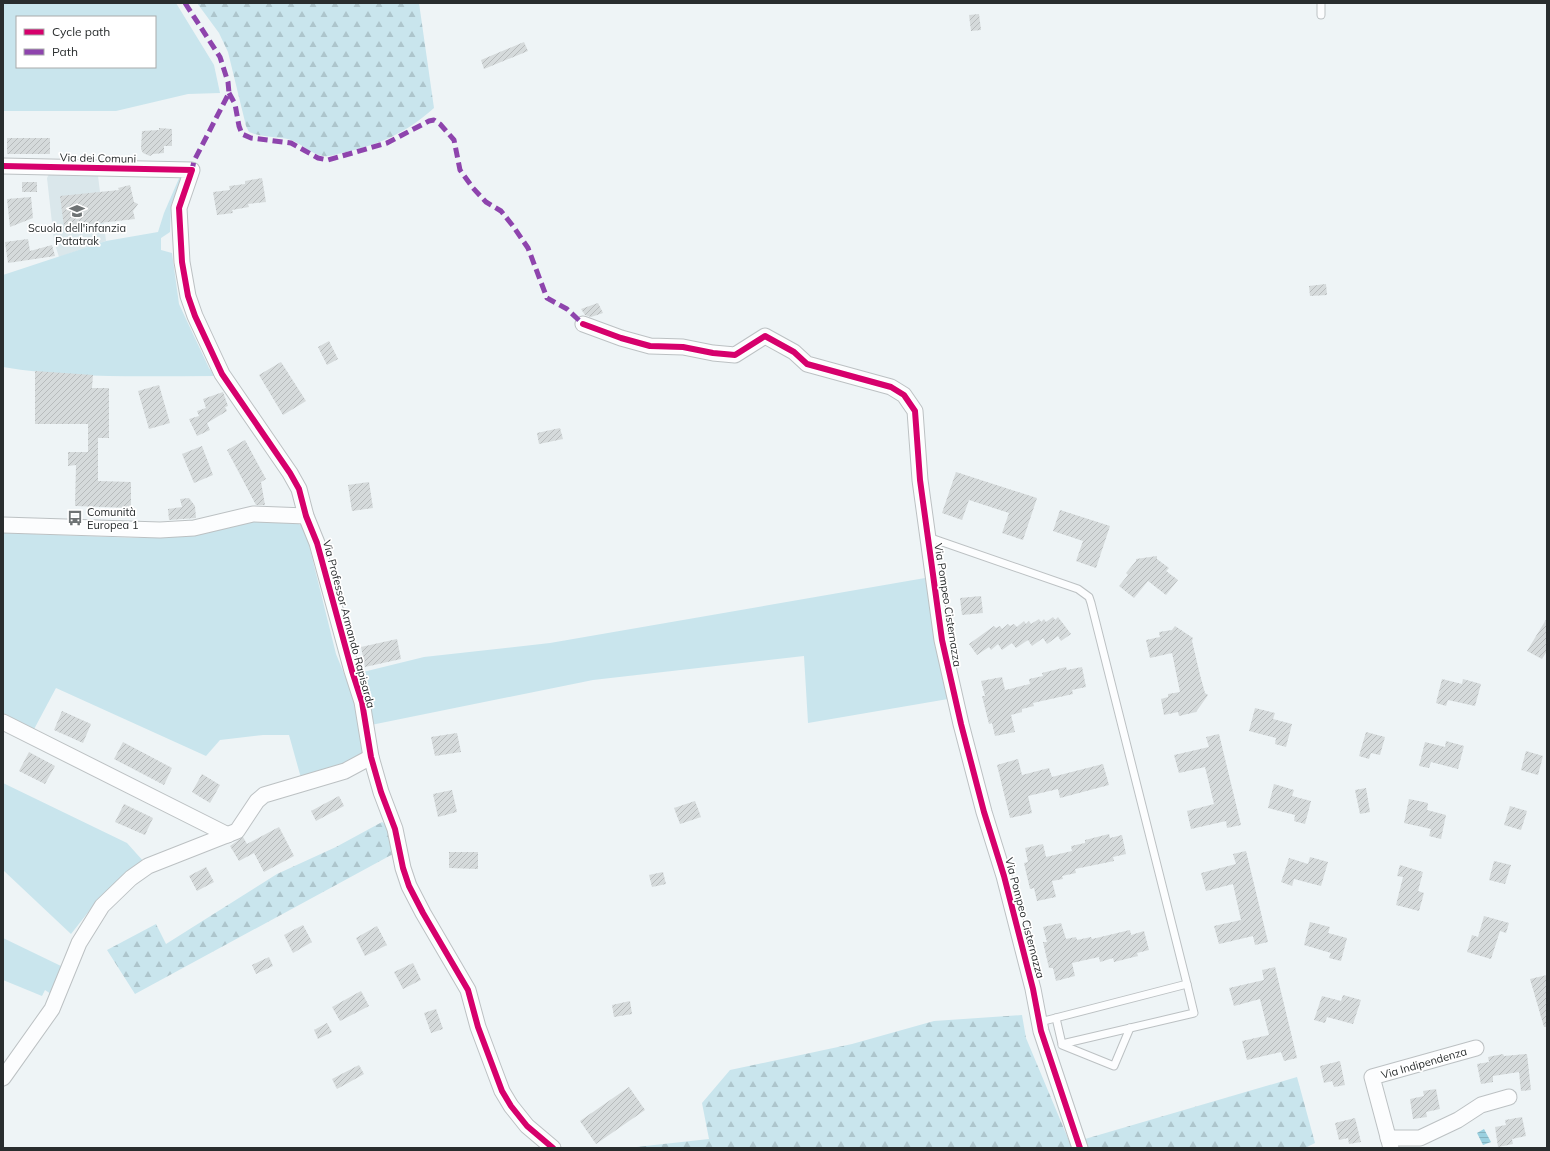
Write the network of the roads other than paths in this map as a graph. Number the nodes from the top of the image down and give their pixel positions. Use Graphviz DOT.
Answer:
graph roads {
  1 [pos="1321,3"];
  2 [pos="1321,15"];
  3 [pos="3,166"];
  4 [pos="192,170"];
  5 [pos="583,324"];
  6 [pos="306,516"];
  7 [pos="3,525"];
  8 [pos="927,537"];
  9 [pos="3,722"];
  10 [pos="371,756"];
  11 [pos="228,835"];
  12 [pos="1187,984"];
  13 [pos="1056,1018"];
  14 [pos="1040,1022"];
  15 [pos="1130,1028"];
  16 [pos="1062,1044"];
  17 [pos="1476,1048"];
  18 [pos="3,1078"];
  19 [pos="1509,1097"];
  20 [pos="1389,1143"];
  21 [pos="553,1148"];
  22 [pos="1080,1148"];
  1 -- 2 [label="lane"];
  3 -- 4 [label="street, Via dei Comuni"];
  4 -- 6 [label="street, Via Professor Armando Rapisarda"];
  5 -- 8 [label="street, Via Pompeo Cisternazza"];
  6 -- 7 [label="street"];
  6 -- 10 [label="street, Via Professor Armando Rapisarda"];
  8 -- 12 [label="lane"];
  8 -- 14 [label="street, Via Pompeo Cisternazza"];
  9 -- 11 [label="street"];
  10 -- 11 [label="street"];
  10 -- 21 [label="street, Via Professor Armando Rapisarda"];
  11 -- 18 [label="street"];
  12 -- 13 [label="lane"];
  12 -- 15 [label="lane"];
  13 -- 14 [label="lane"];
  13 -- 16 [label="lane"];
  14 -- 22 [label="street, Via Pompeo Cisternazza"];
  15 -- 16 [label="lane"];
  15 -- 16 [label="lane"];
  17 -- 20 [label="street, Via Indipendenza"];
  19 -- 20 [label="street"];
}
